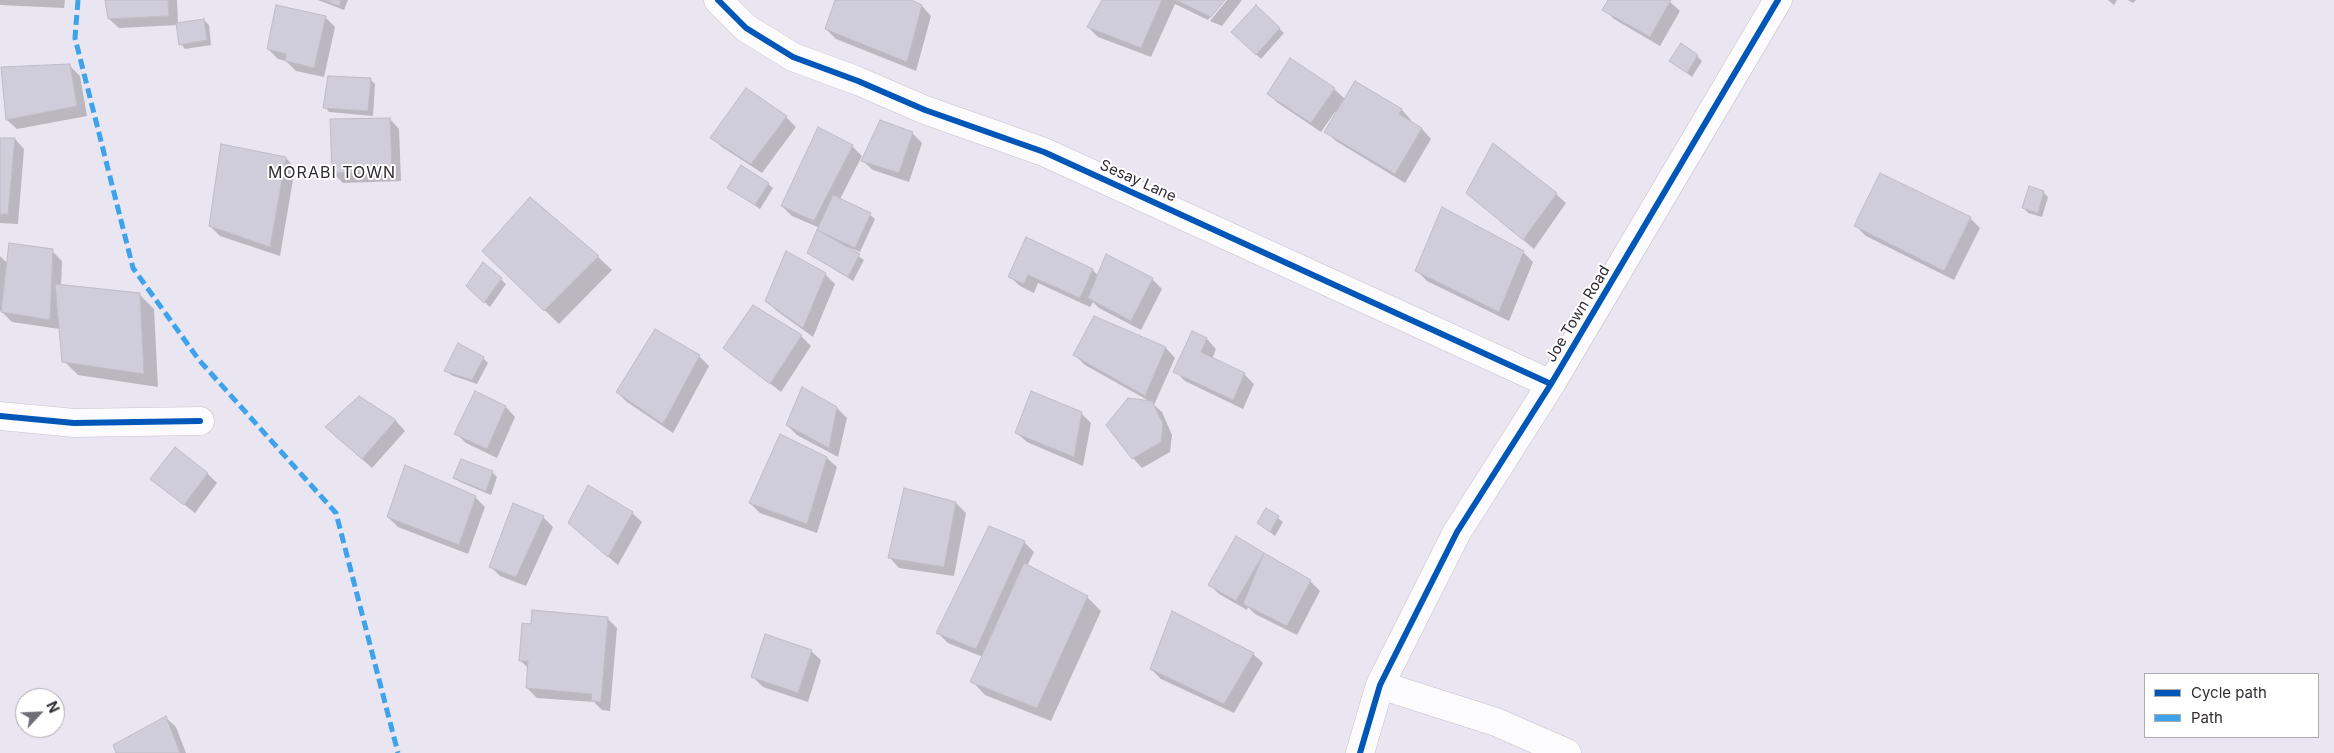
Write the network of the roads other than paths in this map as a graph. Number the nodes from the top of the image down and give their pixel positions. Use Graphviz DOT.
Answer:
graph roads {
  1 [pos="718,0"];
  2 [pos="1778,0"];
  3 [pos="1552,384"];
  4 [pos="0,416"];
  5 [pos="200,422"];
  6 [pos="1380,685"];
  7 [pos="1360,753"];
  8 [pos="1567,753"];
  1 -- 3 [label="street, Sesay Lane"];
  2 -- 3 [label="street, Joe Town Road"];
  3 -- 6 [label="street, Joe Town Road"];
  4 -- 5 [label="street"];
  6 -- 7 [label="street, Joe Town Road"];
  6 -- 8 [label="street"];
}
